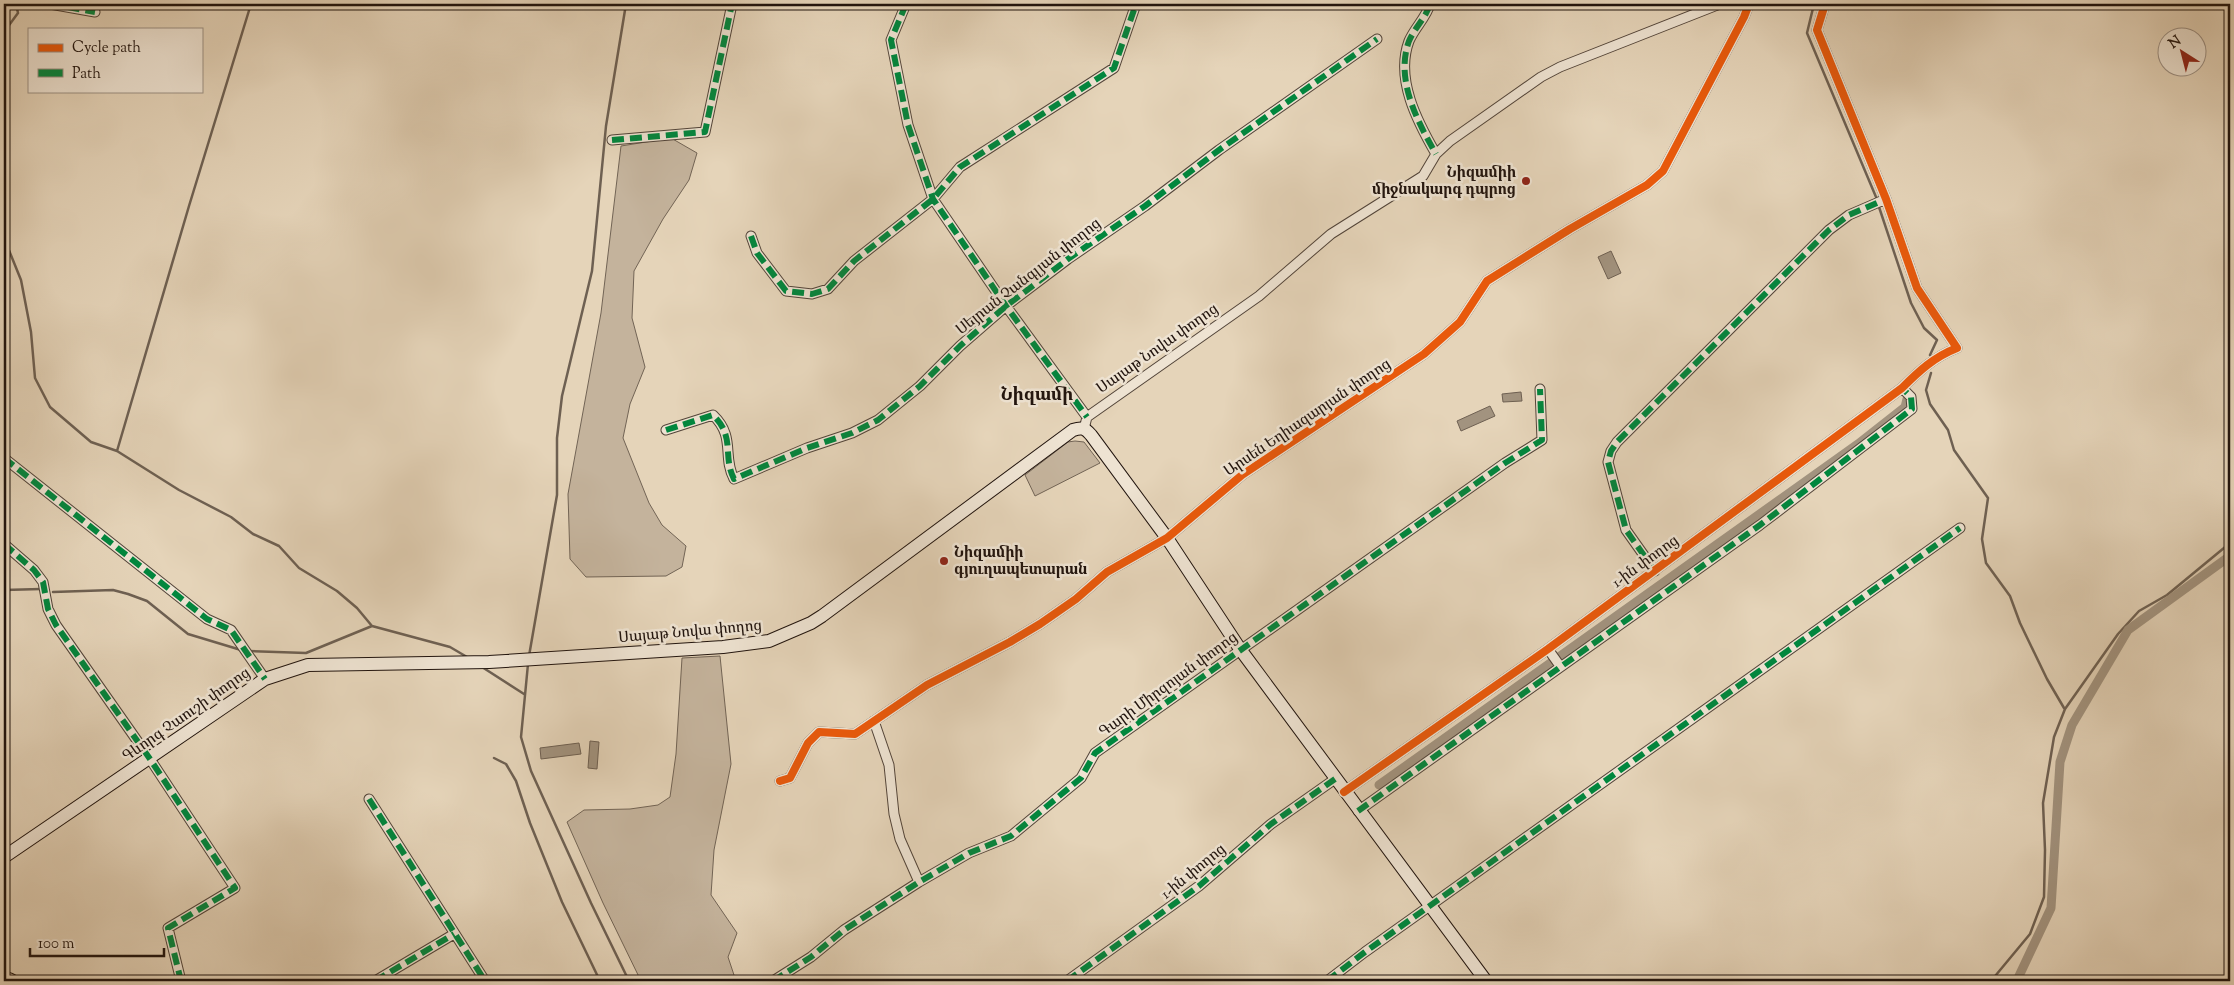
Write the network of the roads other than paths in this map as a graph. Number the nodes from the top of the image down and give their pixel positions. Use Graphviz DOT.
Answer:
graph roads {
  1 [pos="50,4"];
  2 [pos="732,4"];
  3 [pos="906,4"];
  4 [pos="1136,4"];
  5 [pos="1430,4"];
  6 [pos="1720,4"];
  7 [pos="1749,4"];
  8 [pos="1825,4"];
  9 [pos="95,12"];
  10 [pos="1377,39"];
  11 [pos="612,140"];
  12 [pos="1436,154"];
  13 [pos="933,199"];
  14 [pos="1886,199"];
  15 [pos="751,236"];
  16 [pos="1006,306"];
  17 [pos="1540,388"];
  18 [pos="1902,388"];
  19 [pos="1086,423"];
  20 [pos="666,430"];
  21 [pos="4,458"];
  22 [pos="1960,528"];
  23 [pos="1167,538"];
  24 [pos="4,544"];
  25 [pos="1655,571"];
  26 [pos="1548,648"];
  27 [pos="1240,649"];
  28 [pos="489,662"];
  29 [pos="1560,666"];
  30 [pos="265,679"];
  31 [pos="874,721"];
  32 [pos="150,759"];
  33 [pos="1335,779"];
  34 [pos="780,781"];
  35 [pos="1344,792"];
  36 [pos="369,799"];
  37 [pos="1358,811"];
  38 [pos="4,856"];
  39 [pos="919,882"];
  40 [pos="1429,906"];
  41 [pos="454,934"];
  42 [pos="4,979"];
  43 [pos="10,981"];
  44 [pos="181,981"];
  45 [pos="375,981"];
  46 [pos="485,981"];
  47 [pos="773,981"];
  48 [pos="1066,981"];
  49 [pos="1327,981"];
  50 [pos="1486,981"];
  1 -- 9 [label="street"];
  2 -- 11 [label="street"];
  3 -- 13 [label="street"];
  4 -- 13 [label="street"];
  5 -- 12 [label="street"];
  6 -- 12 [label="street, Սայաթ Նովա փողոց"];
  7 -- 23 [label="street, Արսեն Եղիազարյան փողոց"];
  8 -- 14 [label="street"];
  10 -- 16 [label="street, Սեյրան Չանգլյան փողոց"];
  12 -- 19 [label="street, Սայաթ Նովա փողոց"];
  13 -- 15 [label="street"];
  13 -- 16 [label="street"];
  14 -- 18 [label="street, 1-ին փողոց"];
  14 -- 25 [label="street"];
  16 -- 19 [label="street"];
  16 -- 20 [label="street, Սեյրան Չանգլյան փողոց"];
  17 -- 27 [label="street, Գարի Միրզոյան փողոց"];
  18 -- 25 [label="street, 1-ին փողոց"];
  18 -- 29 [label="street"];
  19 -- 23 [label="main road"];
  19 -- 28 [label="main road, Սայաթ Նովա փողոց"];
  21 -- 30 [label="street"];
  22 -- 40 [label="street"];
  23 -- 27 [label="main road"];
  23 -- 31 [label="street, Արսեն Եղիազարյան փողոց"];
  24 -- 32 [label="street"];
  25 -- 26 [label="street, 1-ին փողոց"];
  26 -- 29 [label="street"];
  26 -- 35 [label="street, 1-ին փողոց"];
  27 -- 33 [label="main road"];
  27 -- 39 [label="street, Գարի Միրզոյան փողոց"];
  28 -- 30 [label="main road, Գևորգ Չաուշի փողոց"];
  29 -- 37 [label="street"];
  30 -- 32 [label="main road, Գևորգ Չաուշի փողոց"];
  31 -- 34 [label="street, Արսեն Եղիազարյան փողոց"];
  31 -- 39 [label="street"];
  32 -- 38 [label="main road, Գևորգ Չաուշի փողոց"];
  32 -- 44 [label="street"];
  33 -- 35 [label="main road"];
  33 -- 48 [label="street, 1-ին փողոց"];
  35 -- 37 [label="main road"];
  36 -- 41 [label="street"];
  37 -- 40 [label="main road"];
  39 -- 47 [label="street, Գարի Միրզոյան փողոց"];
  40 -- 49 [label="street"];
  40 -- 50 [label="main road"];
  41 -- 45 [label="street"];
  41 -- 46 [label="street"];
  42 -- 43 [label="main road"];
}
